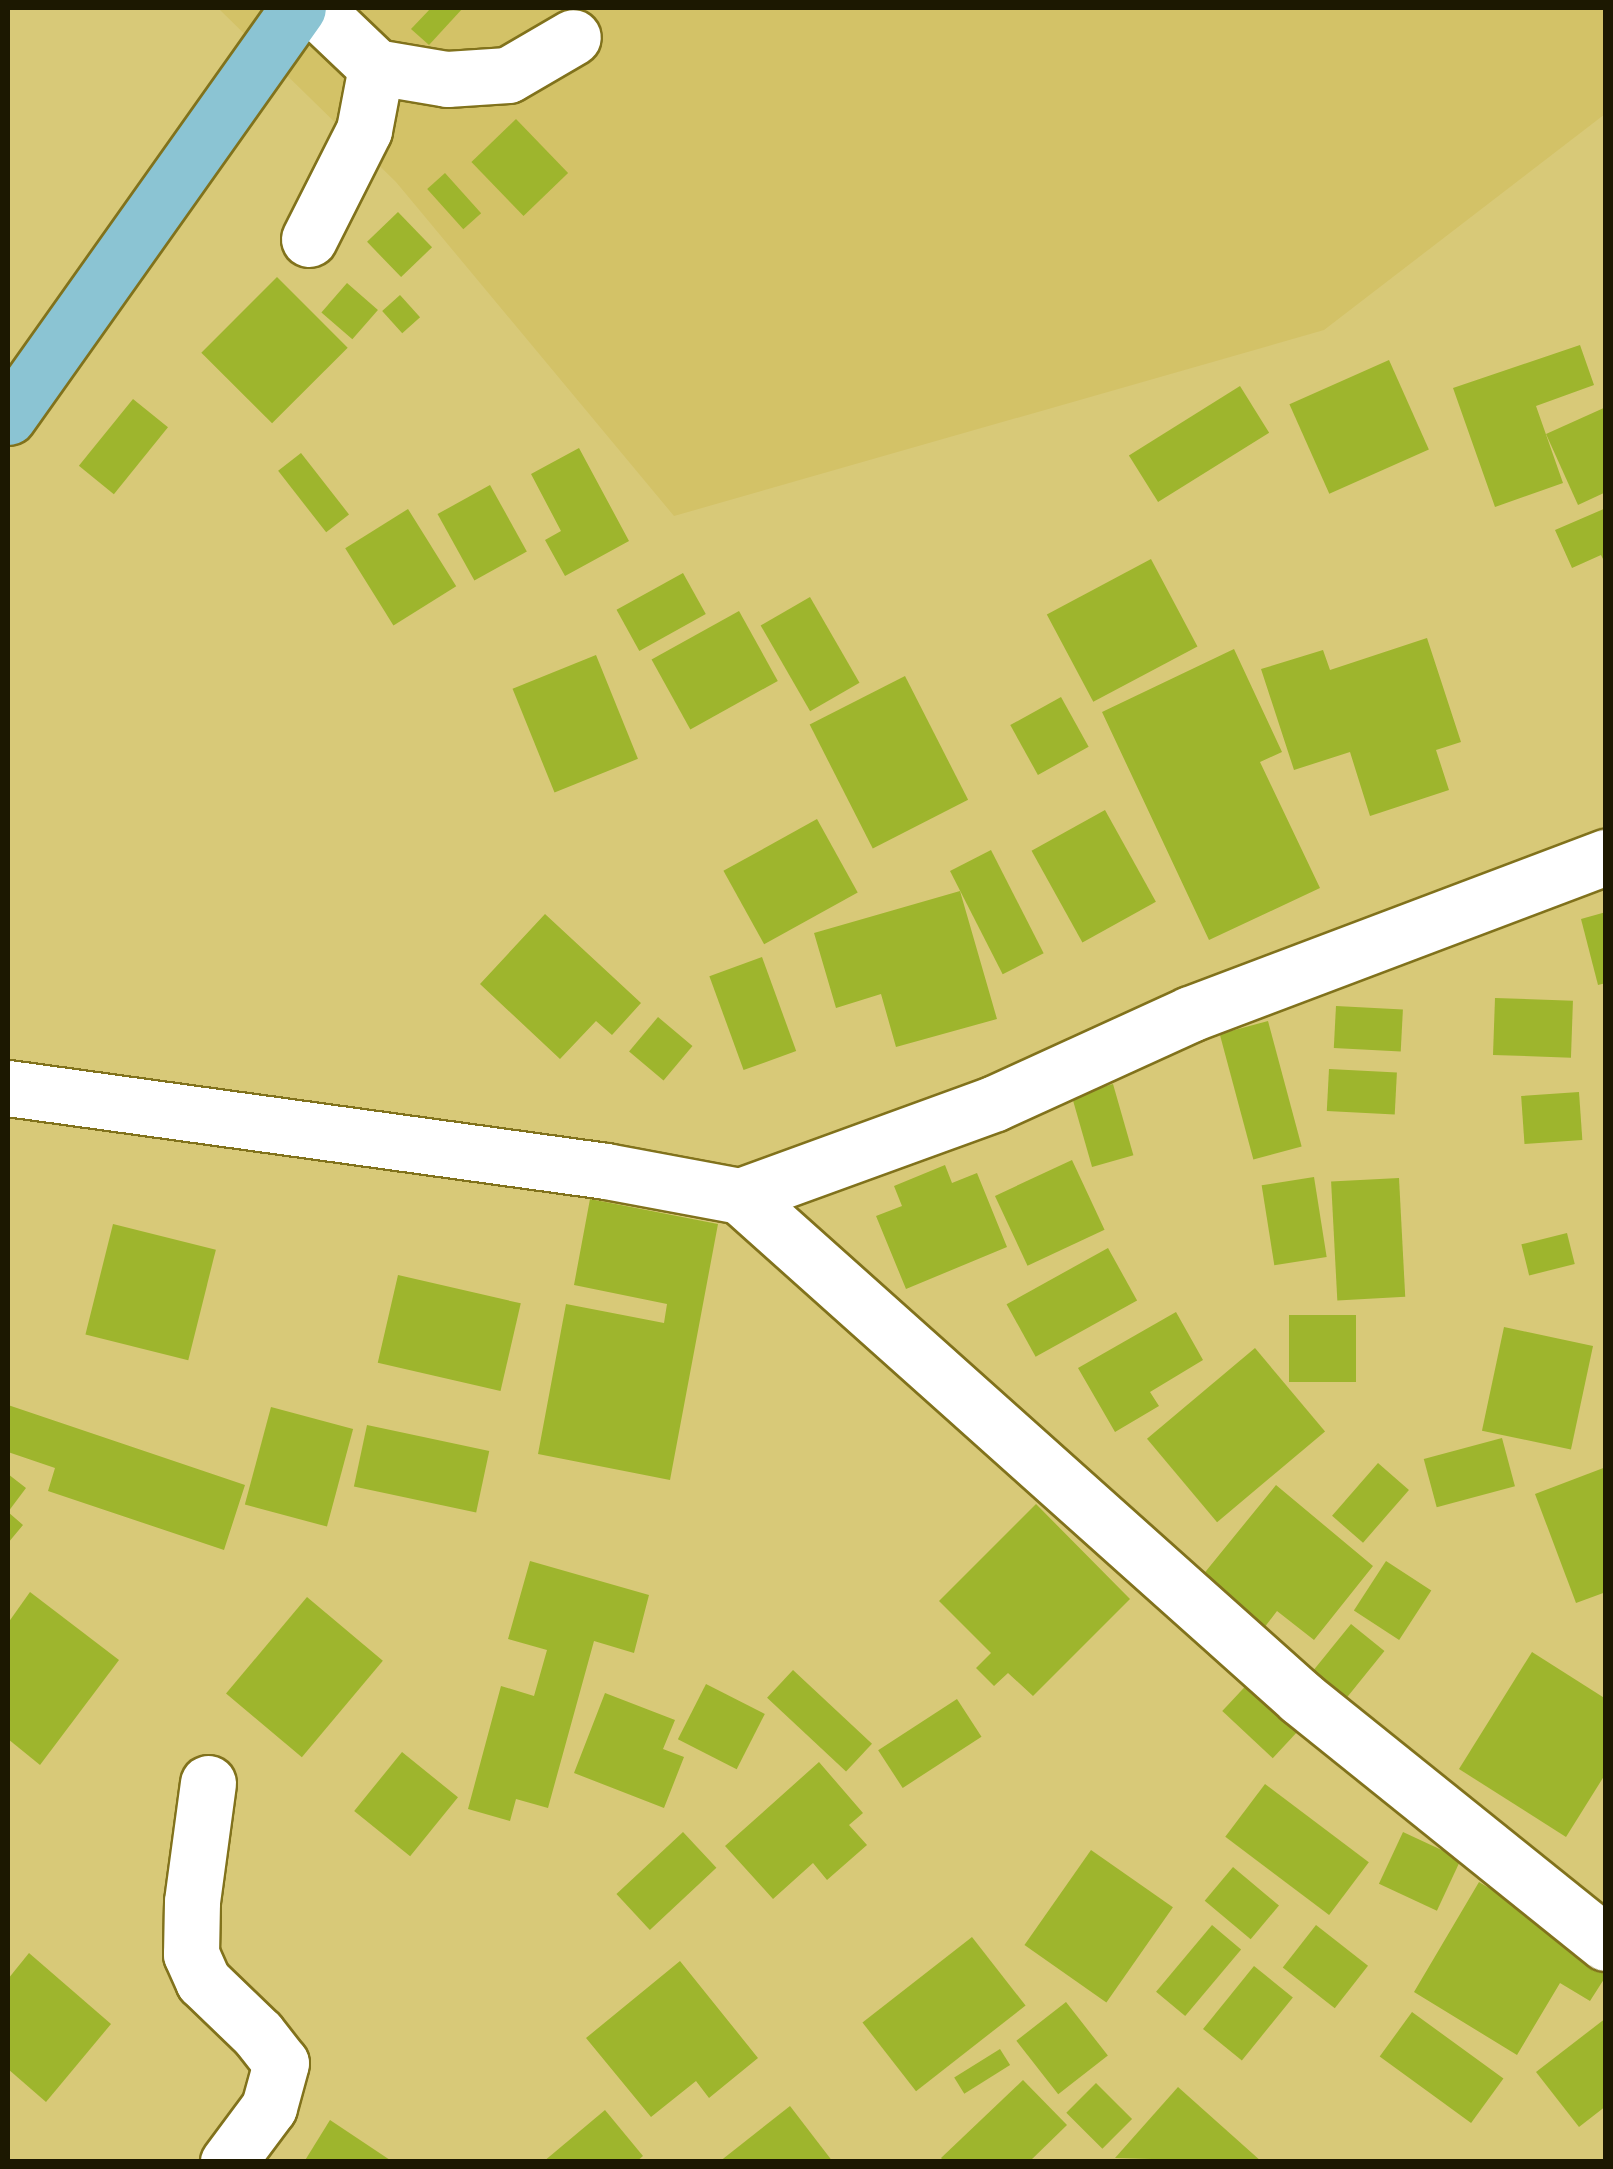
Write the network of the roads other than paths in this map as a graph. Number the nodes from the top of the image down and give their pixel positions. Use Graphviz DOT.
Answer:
graph roads {
  1 [pos="298,8"];
  2 [pos="314,8"];
  3 [pos="574,37"];
  4 [pos="376,67"];
  5 [pos="309,239"];
  6 [pos="8,417"];
  7 [pos="1606,857"];
  8 [pos="8,1088"];
  9 [pos="740,1196"];
  10 [pos="208,1783"];
  11 [pos="1606,1943"];
  12 [pos="228,2162"];
  1 -- 6 [label="main road"];
  2 -- 4 [label="street"];
  3 -- 4 [label="street"];
  4 -- 5 [label="street"];
  7 -- 9 [label="street"];
  8 -- 9 [label="street"];
  9 -- 11 [label="street"];
  10 -- 12 [label="street"];
}
